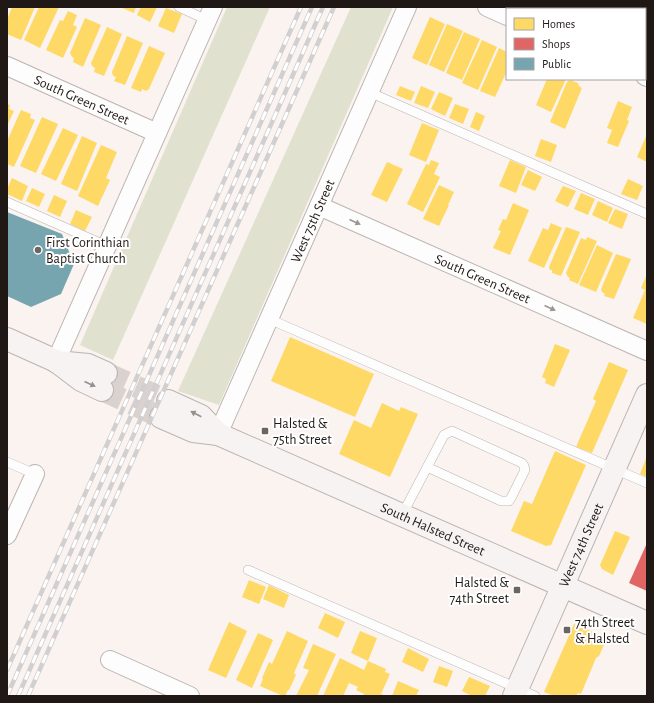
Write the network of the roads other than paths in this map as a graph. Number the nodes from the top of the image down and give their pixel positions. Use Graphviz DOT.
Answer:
graph roads {
  1 [pos="179,7"];
  2 [pos="407,7"];
  3 [pos="487,7"];
  4 [pos="210,13"];
  5 [pos="506,16"];
  6 [pos="7,66"];
  7 [pos="369,92"];
  8 [pos="157,133"];
  9 [pos="7,202"];
  10 [pos="319,206"];
  11 [pos="647,214"];
  12 [pos="107,246"];
  13 [pos="269,319"];
  14 [pos="7,339"];
  15 [pos="647,351"];
  16 [pos="56,361"];
  17 [pos="104,382"];
  18 [pos="647,395"];
  19 [pos="165,409"];
  20 [pos="218,434"];
  21 [pos="7,462"];
  22 [pos="427,467"];
  23 [pos="614,468"];
  24 [pos="35,474"];
  25 [pos="647,483"];
  26 [pos="402,515"];
  27 [pos="7,535"];
  28 [pos="248,570"];
  29 [pos="563,586"];
  30 [pos="647,623"];
  31 [pos="110,660"];
  32 [pos="522,693"];
  33 [pos="190,696"];
  1 -- 4 [label="lane"];
  2 -- 7 [label="street, West 75th Street"];
  3 -- 5 [label="street"];
  4 -- 8 [label="street"];
  6 -- 8 [label="street, South Green Street"];
  7 -- 10 [label="street, West 75th Street"];
  7 -- 11 [label="lane"];
  8 -- 12 [label="street"];
  9 -- 12 [label="lane"];
  10 -- 13 [label="street, West 75th Street"];
  10 -- 15 [label="street, South Green Street, one-way"];
  12 -- 16 [label="street"];
  13 -- 20 [label="street, West 75th Street"];
  13 -- 23 [label="lane"];
  14 -- 16 [label="main road"];
  16 -- 17 [label="main road"];
  18 -- 23 [label="main road, West 74th Street"];
  19 -- 20 [label="main road, South Halsted Street"];
  20 -- 26 [label="main road, South Halsted Street"];
  21 -- 24 [label="lane"];
  22 -- 22 [label="lane"];
  22 -- 26 [label="lane"];
  23 -- 25 [label="lane"];
  23 -- 29 [label="main road, West 74th Street"];
  24 -- 27 [label="street"];
  26 -- 29 [label="main road, South Halsted Street"];
  28 -- 32 [label="lane"];
  29 -- 30 [label="main road, South Halsted Street"];
  29 -- 32 [label="main road, West 74th Street"];
  31 -- 33 [label="street"];
}
